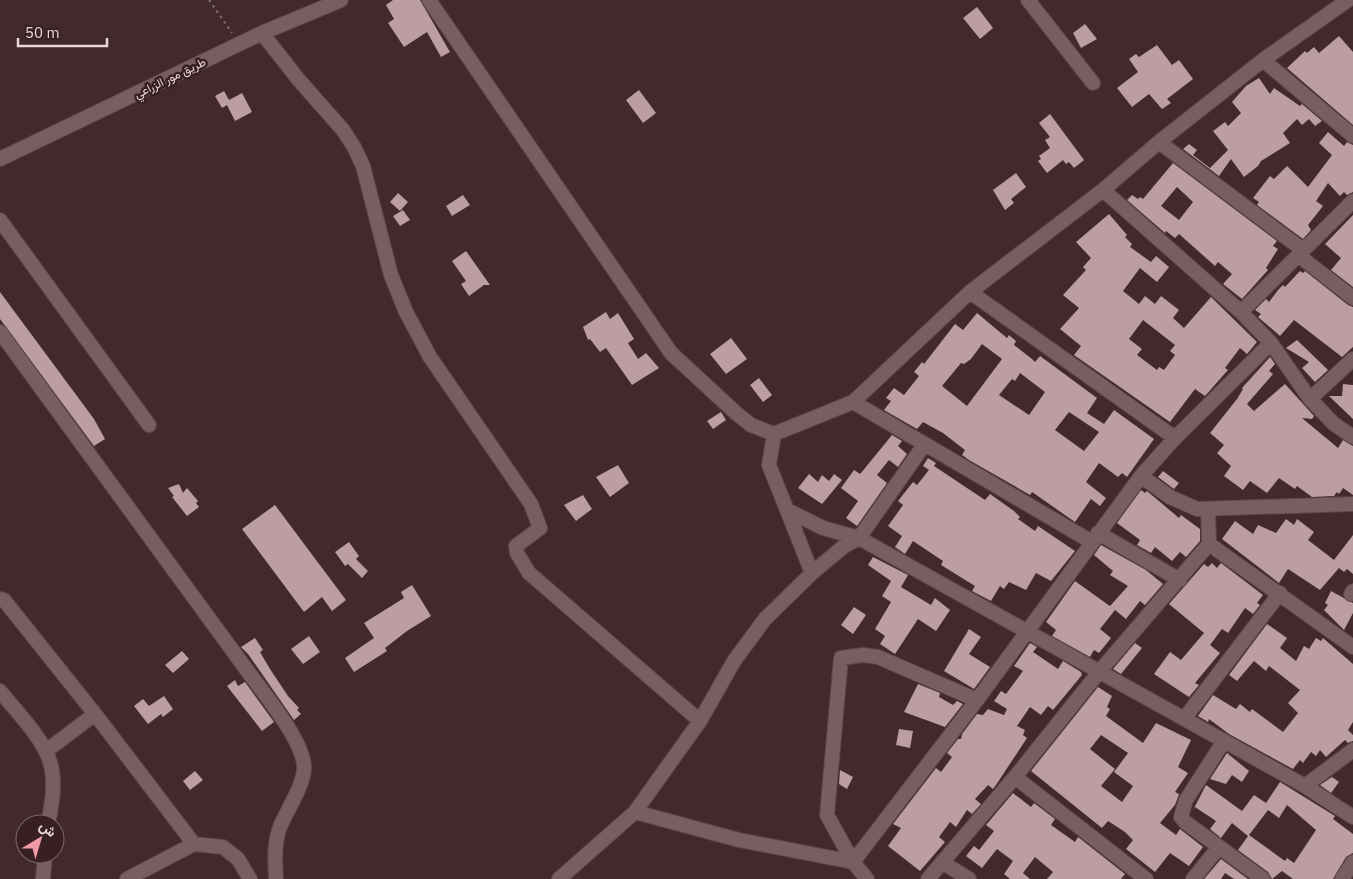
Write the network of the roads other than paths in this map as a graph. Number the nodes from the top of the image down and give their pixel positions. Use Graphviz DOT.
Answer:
graph roads {
  1 [pos="341,0"];
  2 [pos="429,0"];
  3 [pos="1028,0"];
  4 [pos="1348,0"];
  5 [pos="262,33"];
  6 [pos="1264,60"];
  7 [pos="1093,83"];
  8 [pos="1353,136"];
  9 [pos="1159,142"];
  10 [pos="0,159"];
  11 [pos="1103,190"];
  12 [pos="1353,201"];
  13 [pos="0,220"];
  14 [pos="1300,253"];
  15 [pos="970,292"];
  16 [pos="1353,298"];
  17 [pos="1241,312"];
  18 [pos="0,332"];
  19 [pos="1271,343"];
  20 [pos="1353,359"];
  21 [pos="1310,399"];
  22 [pos="853,402"];
  23 [pos="149,425"];
  24 [pos="774,434"];
  25 [pos="1353,437"];
  26 [pos="1175,438"];
  27 [pos="924,445"];
  28 [pos="1141,476"];
  29 [pos="1353,504"];
  30 [pos="787,510"];
  31 [pos="1208,510"];
  32 [pos="859,538"];
  33 [pos="1095,538"];
  34 [pos="1209,544"];
  35 [pos="812,573"];
  36 [pos="1180,580"];
  37 [pos="1280,593"];
  38 [pos="0,599"];
  39 [pos="1027,632"];
  40 [pos="1353,647"];
  41 [pos="1099,672"];
  42 [pos="0,691"];
  43 [pos="976,700"];
  44 [pos="95,714"];
  45 [pos="1184,719"];
  46 [pos="700,721"];
  47 [pos="1224,741"];
  48 [pos="1353,750"];
  49 [pos="46,751"];
  50 [pos="1015,777"];
  51 [pos="1305,786"];
  52 [pos="635,812"];
  53 [pos="50,814"];
  54 [pos="1353,817"];
  55 [pos="194,844"];
  56 [pos="1218,848"];
  57 [pos="853,862"];
  58 [pos="942,862"];
  59 [pos="1353,862"];
  60 [pos="44,864"];
  61 [pos="43,879"];
  62 [pos="127,879"];
  63 [pos="250,879"];
  64 [pos="276,879"];
  65 [pos="559,879"];
  66 [pos="866,879"];
  67 [pos="928,879"];
  68 [pos="969,879"];
  69 [pos="1146,879"];
  70 [pos="1193,879"];
  71 [pos="1263,879"];
  72 [pos="1342,879"];
  1 -- 5 [label="street, طريق مور الزراعي"];
  2 -- 24 [label="street"];
  3 -- 7 [label="street"];
  4 -- 6 [label="street"];
  5 -- 10 [label="street, طريق مور الزراعي"];
  5 -- 46 [label="street"];
  6 -- 8 [label="street"];
  6 -- 9 [label="street"];
  9 -- 11 [label="street"];
  9 -- 14 [label="street"];
  11 -- 15 [label="street"];
  11 -- 17 [label="street"];
  12 -- 14 [label="street"];
  13 -- 23 [label="street"];
  14 -- 16 [label="street"];
  14 -- 17 [label="street"];
  15 -- 22 [label="street"];
  15 -- 26 [label="street"];
  17 -- 19 [label="street"];
  18 -- 64 [label="street"];
  19 -- 21 [label="street"];
  19 -- 26 [label="street"];
  20 -- 21 [label="street"];
  21 -- 25 [label="street"];
  22 -- 24 [label="street"];
  22 -- 27 [label="street"];
  24 -- 30 [label="street"];
  26 -- 28 [label="street"];
  27 -- 32 [label="street"];
  27 -- 33 [label="street"];
  28 -- 31 [label="street"];
  28 -- 33 [label="street"];
  29 -- 31 [label="street"];
  30 -- 32 [label="street"];
  30 -- 35 [label="street"];
  31 -- 34 [label="street"];
  32 -- 35 [label="street"];
  32 -- 39 [label="street"];
  33 -- 36 [label="street"];
  33 -- 39 [label="street"];
  34 -- 36 [label="street"];
  34 -- 37 [label="street"];
  35 -- 46 [label="street"];
  36 -- 41 [label="street"];
  37 -- 40 [label="street"];
  37 -- 45 [label="street"];
  38 -- 44 [label="street"];
  39 -- 41 [label="street"];
  39 -- 43 [label="street"];
  41 -- 45 [label="street"];
  41 -- 50 [label="street"];
  42 -- 49 [label="street"];
  43 -- 57 [label="street"];
  43 -- 57 [label="street"];
  44 -- 49 [label="street"];
  44 -- 55 [label="street"];
  45 -- 47 [label="street"];
  46 -- 52 [label="street"];
  47 -- 51 [label="street"];
  47 -- 56 [label="street"];
  48 -- 51 [label="street"];
  49 -- 53 [label="street"];
  50 -- 58 [label="street"];
  50 -- 69 [label="street"];
  51 -- 54 [label="street"];
  52 -- 57 [label="street"];
  52 -- 65 [label="street"];
  55 -- 62 [label="street"];
  55 -- 63 [label="street"];
  56 -- 70 [label="street"];
  56 -- 71 [label="street"];
  57 -- 66 [label="street"];
  58 -- 67 [label="street"];
  58 -- 68 [label="street"];
  59 -- 72 [label="street"];
  60 -- 61 [label="street"];
}
